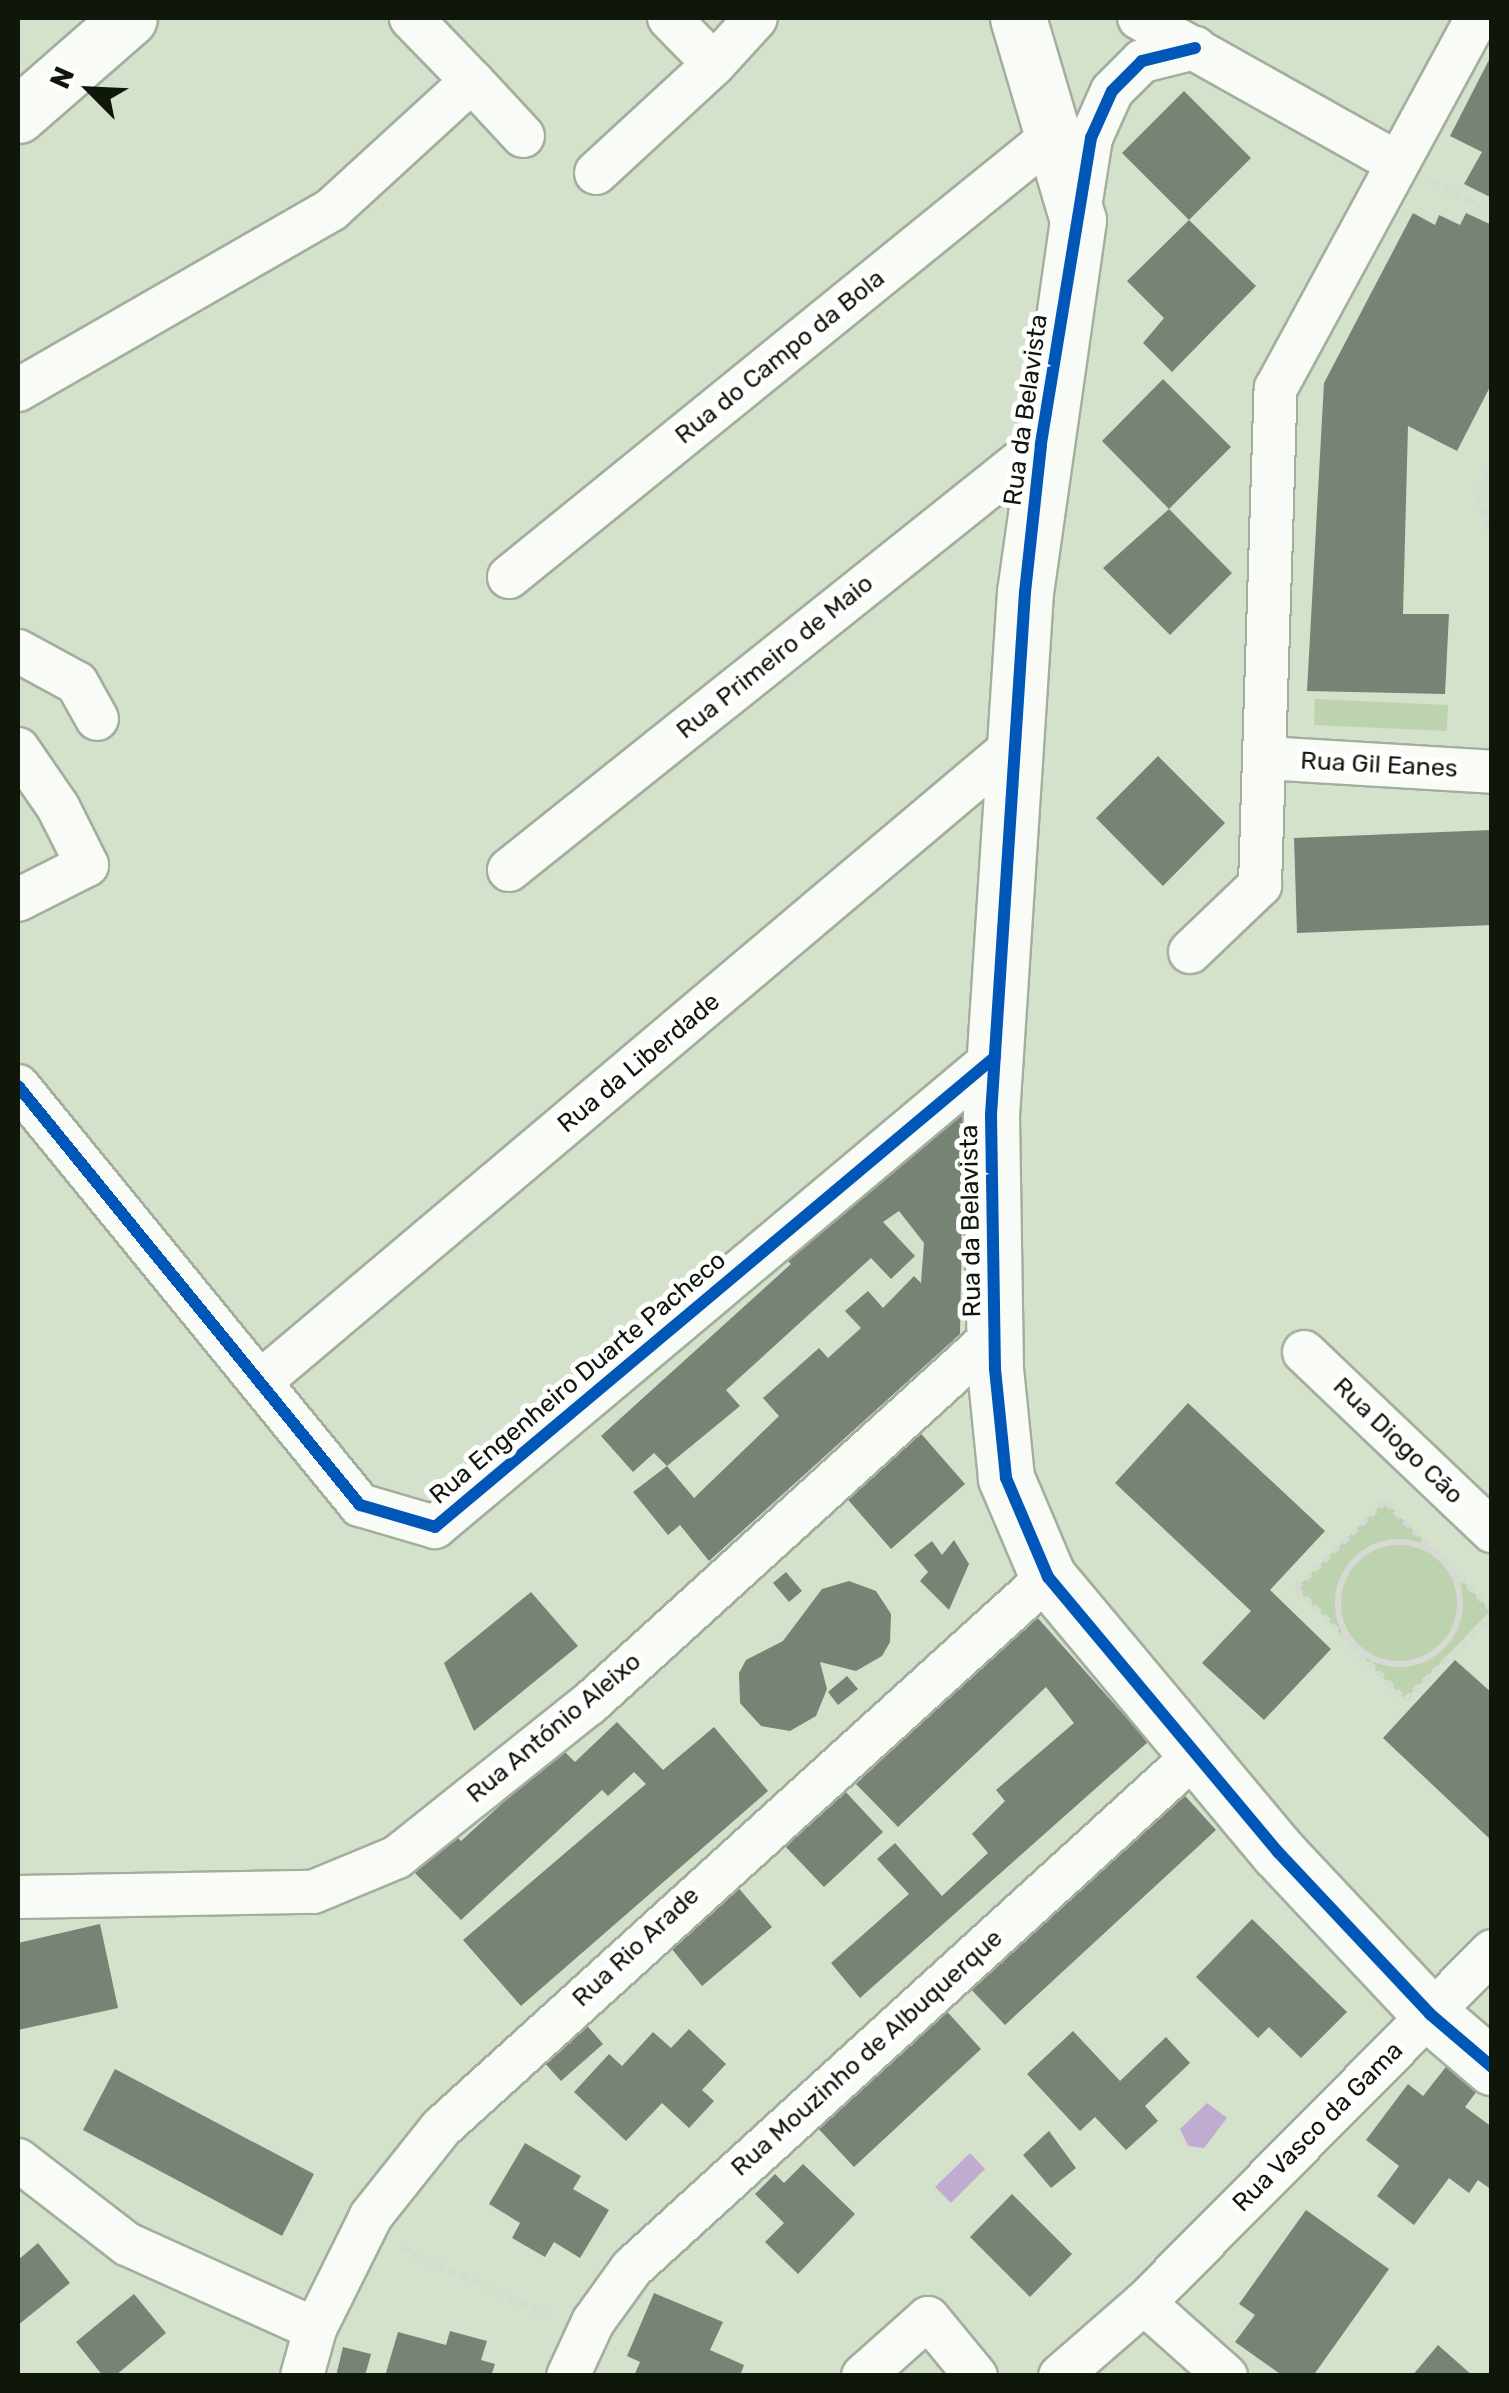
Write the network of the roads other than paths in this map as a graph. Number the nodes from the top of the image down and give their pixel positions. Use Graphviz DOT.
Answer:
graph roads {
  1 [pos="129,18"];
  2 [pos="411,18"];
  3 [pos="670,18"];
  4 [pos="756,18"];
  5 [pos="1018,18"];
  6 [pos="1139,18"];
  7 [pos="1477,18"];
  8 [pos="1195,48"];
  9 [pos="714,64"];
  10 [pos="472,81"];
  11 [pos="18,115"];
  12 [pos="523,136"];
  13 [pos="1050,136"];
  14 [pos="1396,162"];
  15 [pos="596,173"];
  16 [pos="1078,220"];
  17 [pos="18,390"];
  18 [pos="1041,445"];
  19 [pos="509,577"];
  20 [pos="18,651"];
  21 [pos="97,719"];
  22 [pos="1017,743"];
  23 [pos="18,748"];
  24 [pos="1266,758"];
  25 [pos="1492,772"];
  26 [pos="509,870"];
  27 [pos="18,900"];
  28 [pos="1190,952"];
  29 [pos="995,1057"];
  30 [pos="18,1086"];
  31 [pos="995,1336"];
  32 [pos="1304,1352"];
  33 [pos="260,1382"];
  34 [pos="1492,1531"];
  35 [pos="1048,1577"];
  36 [pos="1196,1754"];
  37 [pos="18,1897"];
  38 [pos="1492,1951"];
  39 [pos="1430,2014"];
  40 [pos="1492,2067"];
  41 [pos="18,2160"];
  42 [pos="1144,2302"];
  43 [pos="315,2328"];
  44 [pos="969,2373"];
  45 [pos="302,2376"];
  46 [pos="568,2376"];
  47 [pos="863,2376"];
  48 [pos="1060,2376"];
  49 [pos="1226,2376"];
  1 -- 11 [label="street"];
  2 -- 10 [label="street"];
  3 -- 9 [label="street"];
  4 -- 9 [label="street"];
  5 -- 13 [label="street, Rua da Belavista"];
  6 -- 8 [label="street"];
  7 -- 14 [label="street"];
  8 -- 14 [label="street"];
  8 -- 16 [label="street"];
  9 -- 15 [label="street"];
  10 -- 12 [label="street"];
  10 -- 17 [label="street"];
  13 -- 16 [label="street, Rua da Belavista"];
  13 -- 19 [label="street, Rua do Campo da Bola"];
  14 -- 24 [label="street"];
  16 -- 18 [label="street, Rua da Belavista"];
  18 -- 22 [label="street, Rua da Belavista"];
  18 -- 26 [label="street, Rua Primeiro de Maio"];
  20 -- 21 [label="street"];
  22 -- 29 [label="street, Rua da Belavista"];
  22 -- 33 [label="street, Rua da Liberdade"];
  23 -- 27 [label="street"];
  24 -- 25 [label="street, Rua Gil Eanes"];
  24 -- 28 [label="street"];
  29 -- 31 [label="street, Rua da Belavista"];
  29 -- 33 [label="street, Rua Engenheiro Duarte Pacheco"];
  30 -- 33 [label="street, Rua Engenheiro Duarte Pacheco"];
  31 -- 35 [label="street, Rua da Belavista"];
  31 -- 37 [label="street, Rua António Aleixo"];
  32 -- 34 [label="street, Rua Diogo Cão"];
  35 -- 36 [label="street, Rua da Belavista"];
  35 -- 43 [label="street, Rua Rio Arade"];
  36 -- 39 [label="street, Rua da Belavista"];
  36 -- 46 [label="street, Rua Mouzinho de Albuquerque"];
  38 -- 39 [label="street, Rua Vasco da Gama"];
  39 -- 40 [label="street, Rua da Belavista"];
  39 -- 42 [label="street, Rua Vasco da Gama"];
  41 -- 43 [label="street"];
  42 -- 48 [label="street, Rua Vasco da Gama"];
  42 -- 49 [label="street"];
  43 -- 45 [label="street, Rua Rio Arade"];
  44 -- 47 [label="street"];
}
